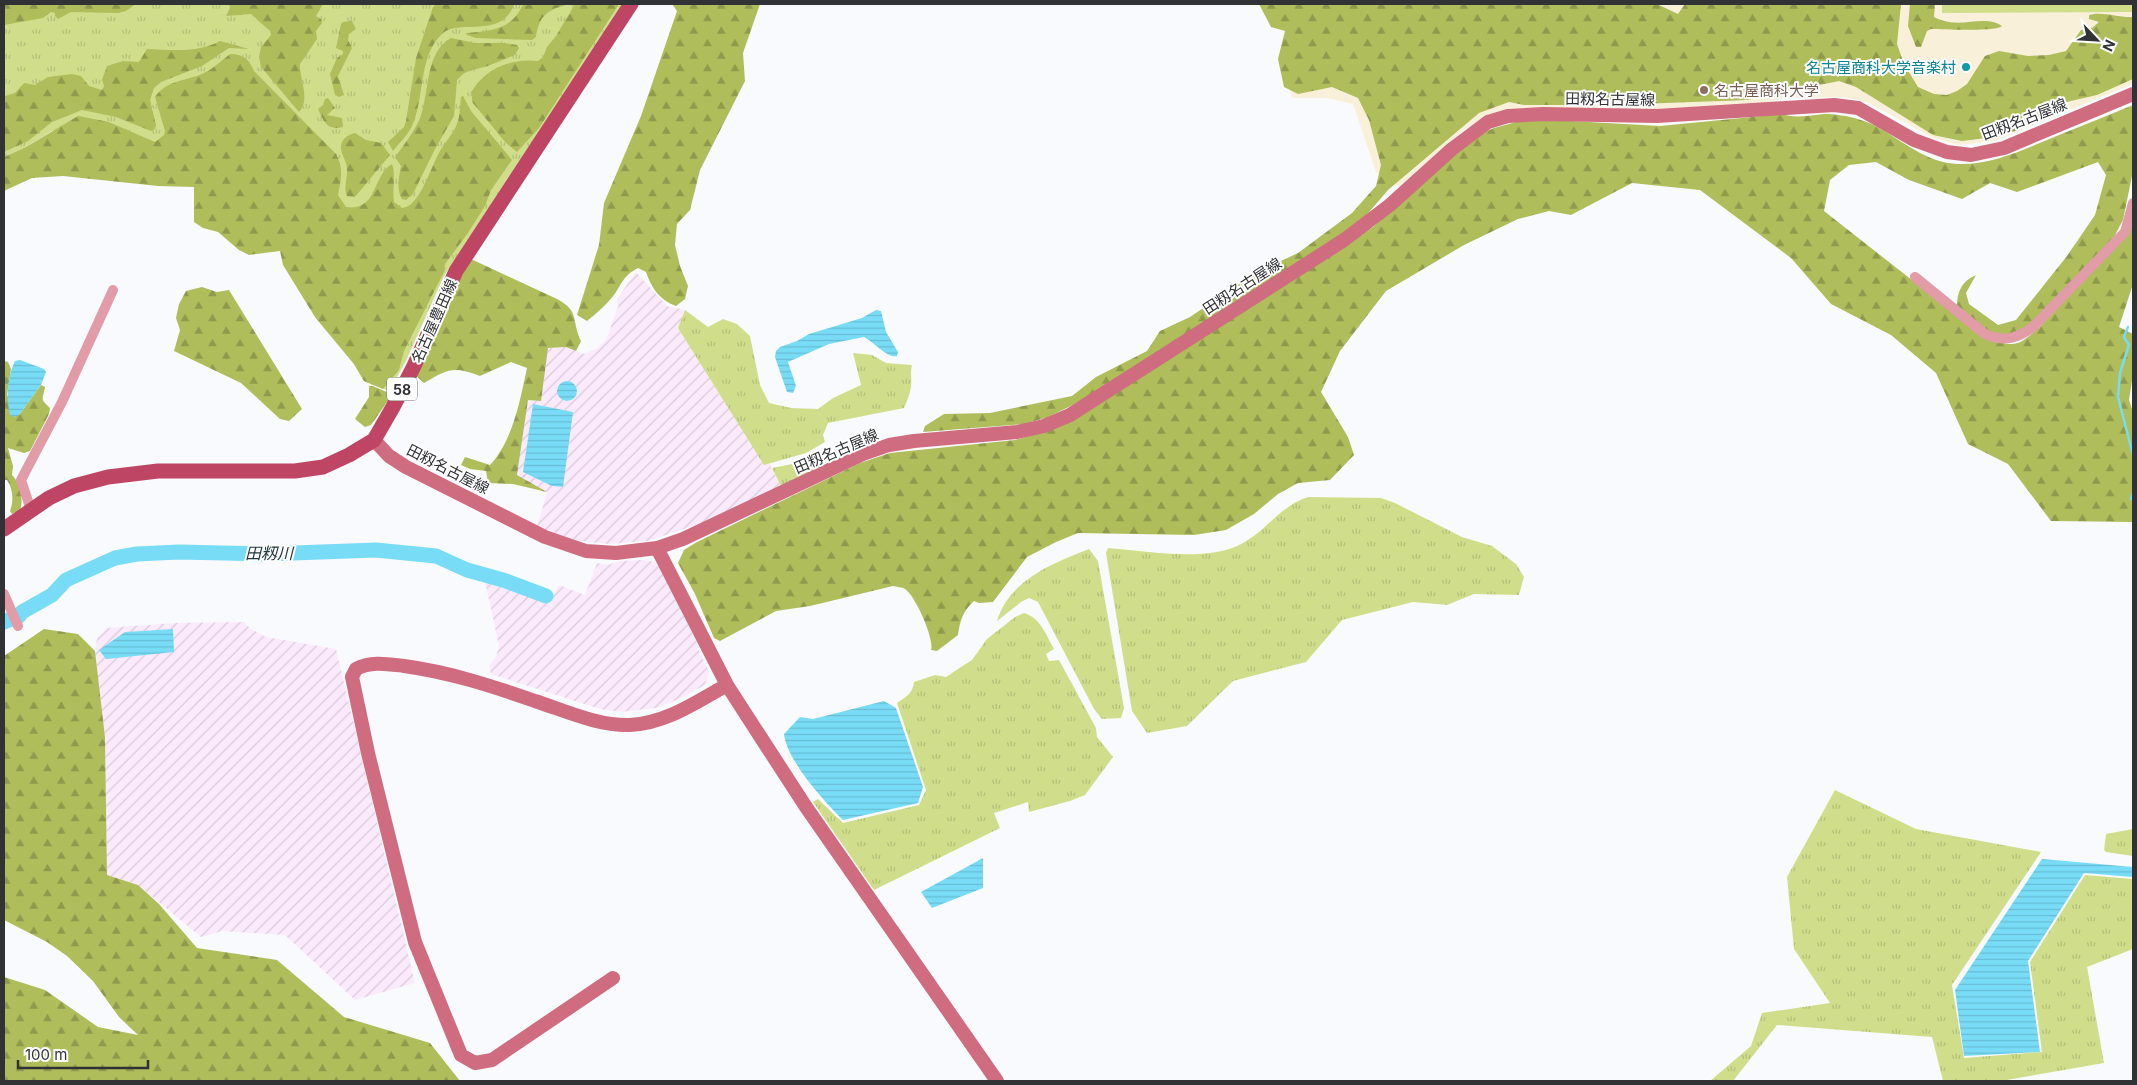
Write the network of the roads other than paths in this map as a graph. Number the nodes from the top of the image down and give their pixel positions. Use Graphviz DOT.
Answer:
graph roads {
  1 [pos="631,4"];
  2 [pos="2133,94"];
  3 [pos="2133,203"];
  4 [pos="1915,277"];
  5 [pos="113,290"];
  6 [pos="374,440"];
  7 [pos="31,510"];
  8 [pos="4,529"];
  9 [pos="657,548"];
  10 [pos="4,594"];
  11 [pos="17,623"];
  12 [pos="727,685"];
  13 [pos="613,978"];
  14 [pos="997,1081"];
  1 -- 6 [label="main road, 名古屋豊田線 / 58"];
  2 -- 9 [label="main road, 田籾名古屋線"];
  3 -- 4 [label="street"];
  5 -- 7 [label="street"];
  6 -- 7 [label="main road, 名古屋豊田線 / 58"];
  6 -- 9 [label="main road, 田籾名古屋線"];
  7 -- 8 [label="main road, 名古屋豊田線 / 58"];
  9 -- 12 [label="main road"];
  10 -- 11 [label="street"];
  12 -- 13 [label="main road"];
  12 -- 14 [label="main road"];
}
